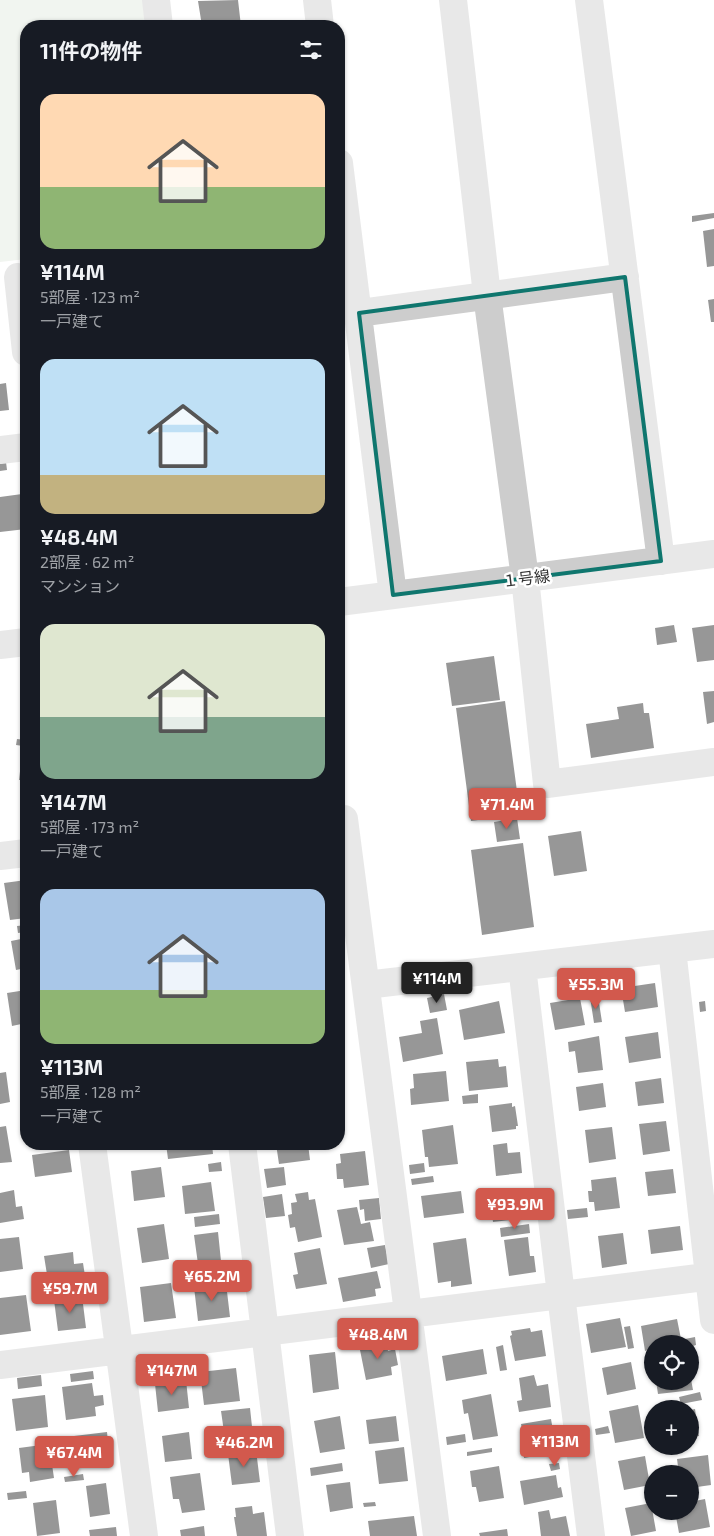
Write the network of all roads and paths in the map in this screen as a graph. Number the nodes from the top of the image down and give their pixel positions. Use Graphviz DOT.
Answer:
graph roads {
  1 [pos="156,0"];
  2 [pos="317,0"];
  3 [pos="453,0"];
  4 [pos="589,0"];
  5 [pos="158,20"];
  6 [pos="319,20"];
  7 [pos="345,209"];
  8 [pos="15,277"];
  9 [pos="625,277"];
  10 [pos="488,295"];
  11 [pos="20,311"];
  12 [pos="359,313"];
  13 [pos="20,448"];
  14 [pos="0,450"];
  15 [pos="714,554"];
  16 [pos="661,561"];
  17 [pos="525,578"];
  18 [pos="394,594"];
  19 [pos="345,601"];
  20 [pos="20,643"];
  21 [pos="0,645"];
  22 [pos="714,762"];
  23 [pos="345,826"];
  24 [pos="20,854"];
  25 [pos="0,856"];
  26 [pos="714,944"];
  27 [pos="672,949"];
  28 [pos="522,967"];
  29 [pos="366,985"];
  30 [pos="93,1150"];
  31 [pos="243,1150"];
  32 [pos="711,1276"];
  33 [pos="561,1295"];
  34 [pos="409,1314"];
  35 [pos="714,1320"];
  36 [pos="264,1333"];
  37 [pos="118,1351"];
  38 [pos="0,1366"];
  39 [pos="144,1536"];
  40 [pos="290,1536"];
  41 [pos="437,1536"];
  42 [pos="591,1536"];
  1 -- 5 [label="street"];
  2 -- 6 [label="street"];
  3 -- 10 [label="street"];
  4 -- 9 [label="street"];
  7 -- 12 [label="street"];
  8 -- 11 [label="street"];
  9 -- 10 [label="street"];
  9 -- 16 [label="street"];
  10 -- 12 [label="street"];
  10 -- 17 [label="street"];
  12 -- 18 [label="street"];
  13 -- 14 [label="street"];
  15 -- 16 [label="street, １号線"];
  16 -- 17 [label="street, １号線"];
  17 -- 18 [label="street, １号線"];
  17 -- 22 [label="street"];
  18 -- 19 [label="street, １号線"];
  20 -- 21 [label="street"];
  23 -- 29 [label="street"];
  24 -- 25 [label="street"];
  26 -- 27 [label="street"];
  27 -- 28 [label="street"];
  27 -- 32 [label="street"];
  28 -- 29 [label="street"];
  28 -- 33 [label="street"];
  29 -- 34 [label="street"];
  30 -- 37 [label="street"];
  31 -- 36 [label="street"];
  32 -- 33 [label="street"];
  32 -- 35 [label="street"];
  33 -- 34 [label="street"];
  33 -- 42 [label="street"];
  34 -- 36 [label="street"];
  34 -- 41 [label="street"];
  36 -- 37 [label="street"];
  36 -- 40 [label="street"];
  37 -- 38 [label="street"];
  37 -- 39 [label="street"];
}
